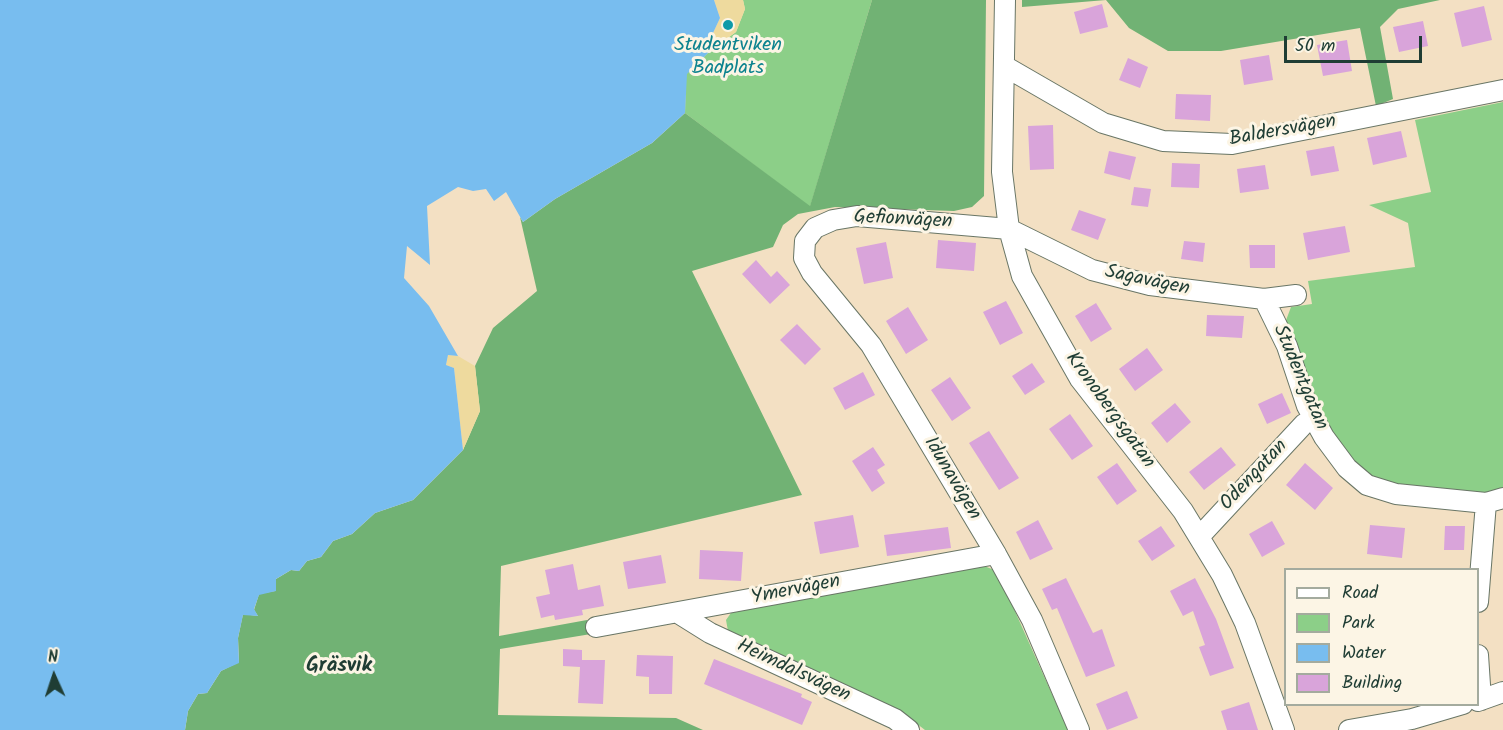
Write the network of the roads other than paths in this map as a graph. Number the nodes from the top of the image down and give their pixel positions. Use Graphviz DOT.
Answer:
graph roads {
  1 [pos="1005,0"];
  2 [pos="1006,67"];
  3 [pos="1503,90"];
  4 [pos="1009,229"];
  5 [pos="805,241"];
  6 [pos="1296,295"];
  7 [pos="1264,299"];
  8 [pos="1314,418"];
  9 [pos="1494,501"];
  10 [pos="1199,537"];
  11 [pos="996,554"];
  12 [pos="1479,596"];
  13 [pos="678,613"];
  14 [pos="596,627"];
  15 [pos="1503,692"];
  16 [pos="1479,700"];
  17 [pos="1459,706"];
  18 [pos="909,730"];
  19 [pos="1079,730"];
  20 [pos="1284,730"];
  21 [pos="1348,730"];
  1 -- 2 [label="street, Kronobergsgatan"];
  2 -- 3 [label="street, Baldersvägen"];
  2 -- 4 [label="street, Kronobergsgatan"];
  4 -- 5 [label="street, Gefionvägen"];
  4 -- 7 [label="street, Sagavägen"];
  4 -- 10 [label="street, Kronobergsgatan"];
  5 -- 11 [label="street, Idunavägen"];
  6 -- 7 [label="street, Sagavägen"];
  7 -- 8 [label="street, Studentgatan"];
  8 -- 9 [label="street, Studentgatan"];
  8 -- 10 [label="street, Odengatan"];
  9 -- 12 [label="street"];
  10 -- 20 [label="street, Kronobergsgatan"];
  11 -- 13 [label="street, Ymervägen"];
  11 -- 19 [label="street, Idunavägen"];
  13 -- 14 [label="street, Ymervägen"];
  13 -- 18 [label="street, Heimdalsvägen"];
  15 -- 16 [label="street"];
  17 -- 21 [label="street"];
}
